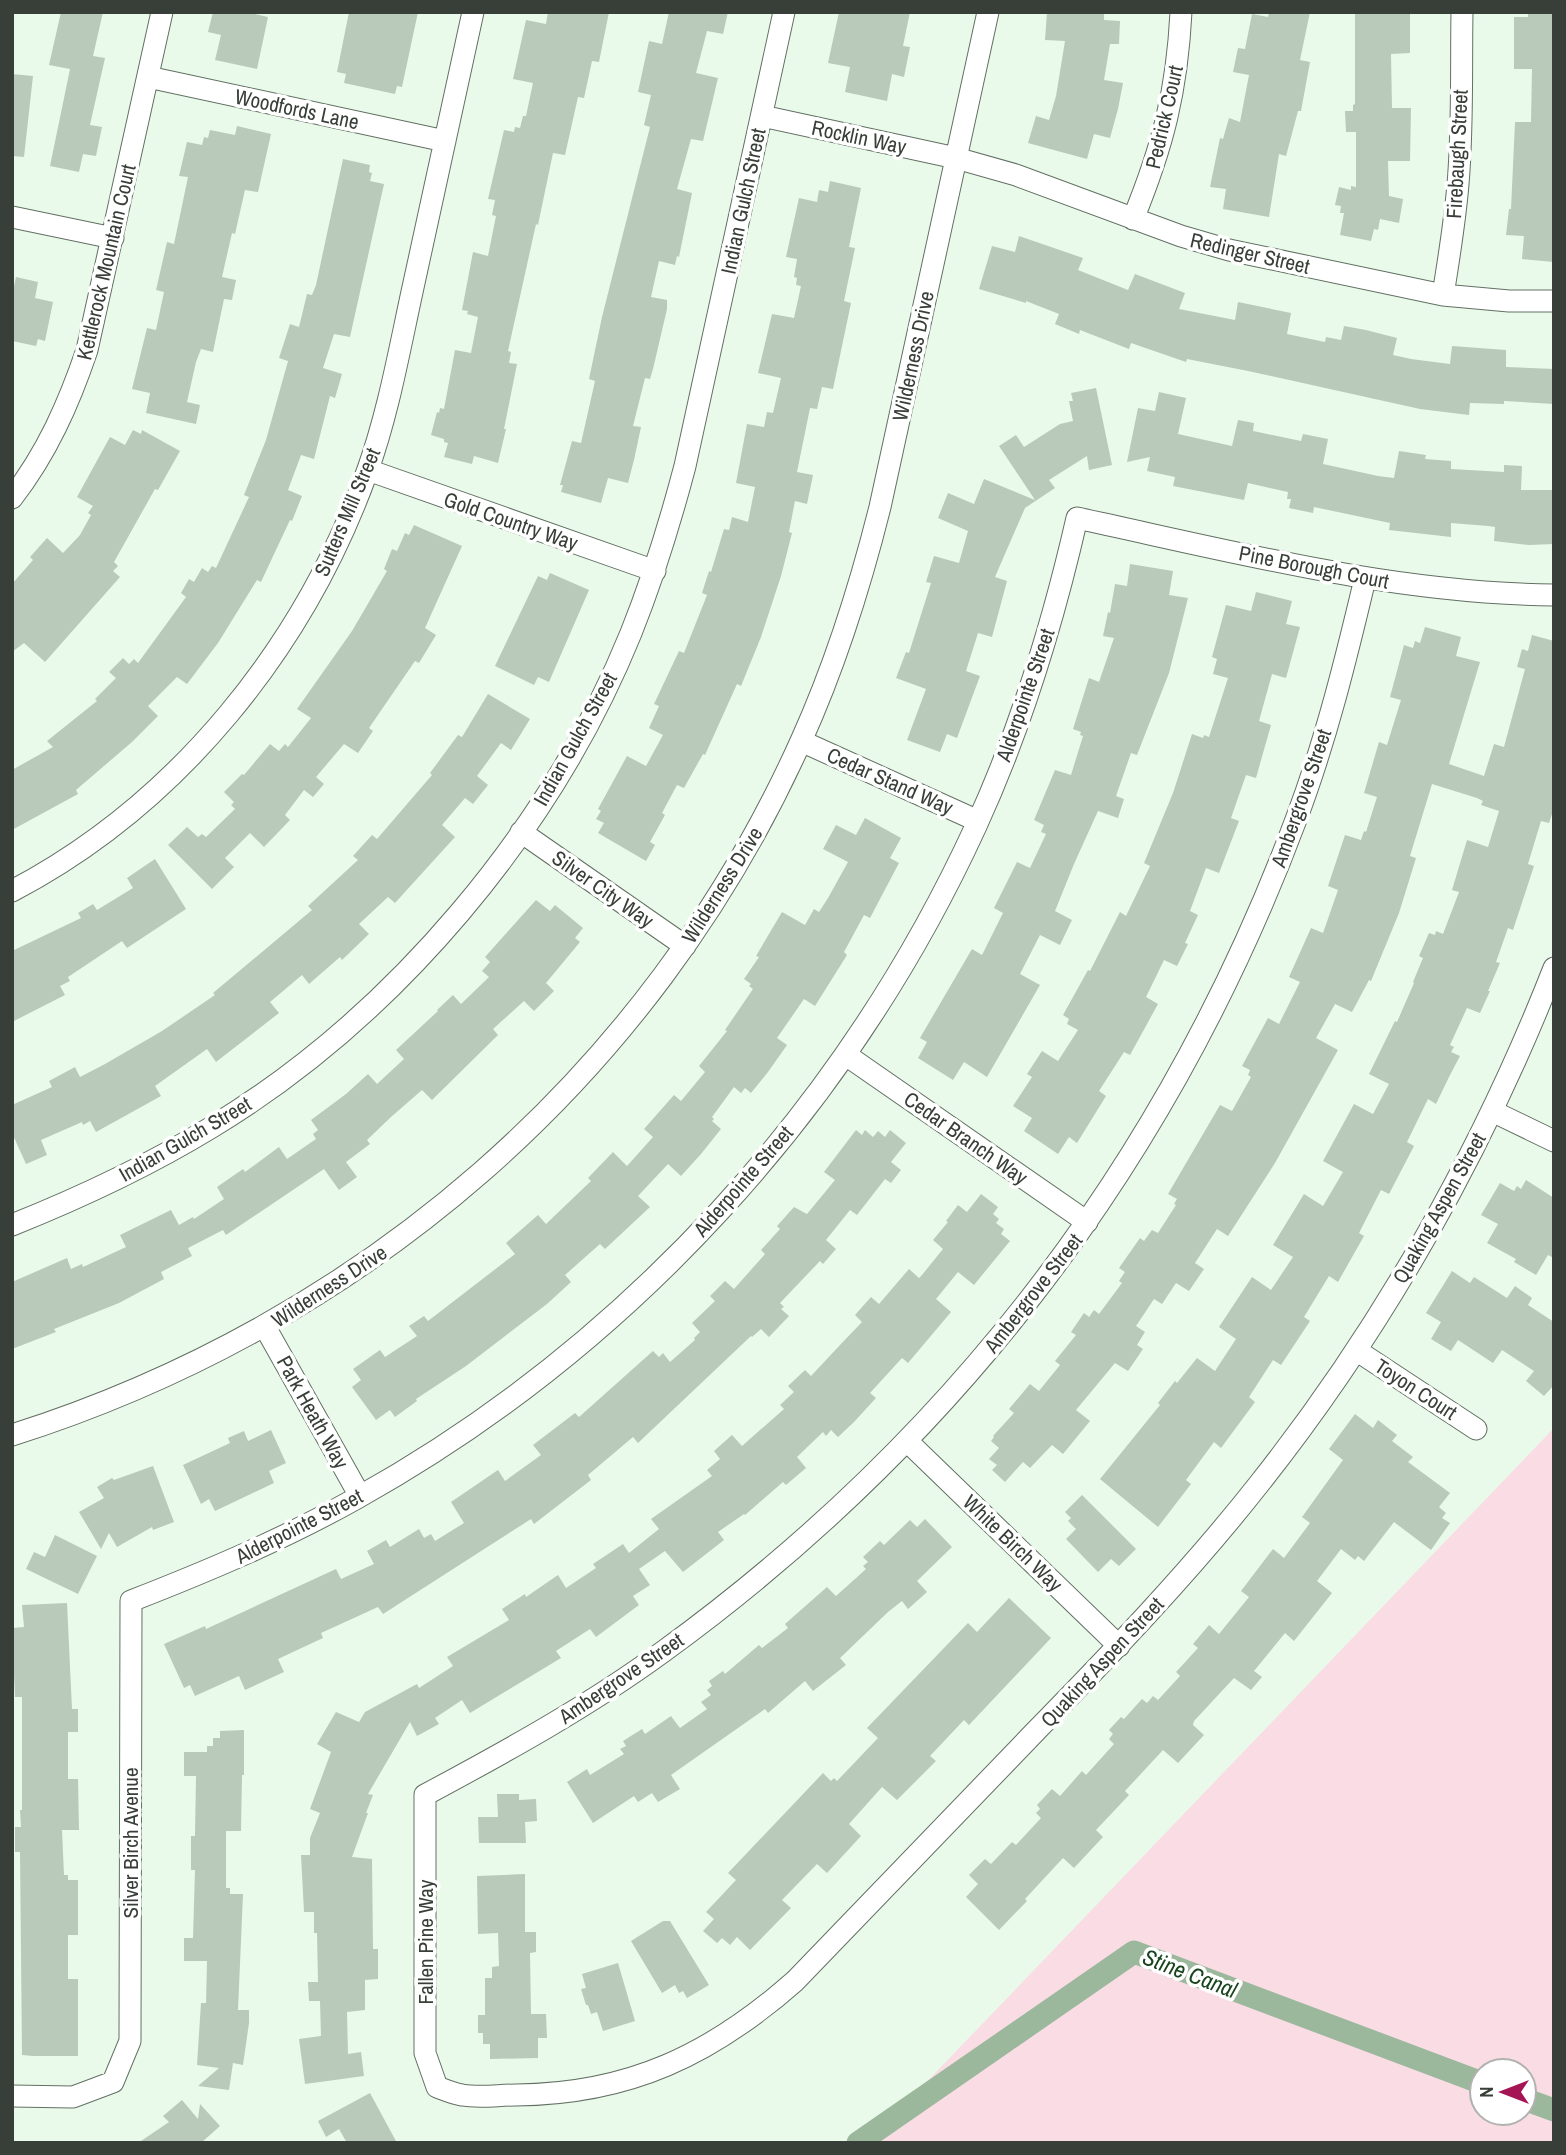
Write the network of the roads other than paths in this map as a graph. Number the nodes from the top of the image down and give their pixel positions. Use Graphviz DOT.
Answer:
graph roads {
  1 [pos="162,12"];
  2 [pos="473,12"];
  3 [pos="784,12"];
  4 [pos="988,12"];
  5 [pos="1181,12"];
  6 [pos="1462,12"];
  7 [pos="148,77"];
  8 [pos="762,116"];
  9 [pos="445,141"];
  10 [pos="956,158"];
  11 [pos="12,217"];
  12 [pos="1133,219"];
  13 [pos="113,238"];
  14 [pos="1443,295"];
  15 [pos="1554,301"];
  16 [pos="368,471"];
  17 [pos="12,498"];
  18 [pos="1077,518"];
  19 [pos="655,571"];
  20 [pos="1365,579"];
  21 [pos="1554,595"];
  22 [pos="801,741"];
  23 [pos="978,821"];
  24 [pos="522,832"];
  25 [pos="12,891"];
  26 [pos="685,946"];
  27 [pos="1554,968"];
  28 [pos="846,1055"];
  29 [pos="1492,1111"];
  30 [pos="1554,1141"];
  31 [pos="1087,1222"];
  32 [pos="12,1225"];
  33 [pos="265,1327"];
  34 [pos="1356,1350"];
  35 [pos="1476,1429"];
  36 [pos="12,1435"];
  37 [pos="907,1441"];
  38 [pos="360,1496"];
  39 [pos="131,1601"];
  40 [pos="1119,1646"];
  41 [pos="425,1795"];
  42 [pos="436,2087"];
  43 [pos="12,2096"];
  1 -- 7 [label="street, Kettlerock Mountain Court"];
  2 -- 9 [label="street, Sutters Mill Street"];
  3 -- 8 [label="street, Indian Gulch Street"];
  4 -- 10 [label="street, Wilderness Drive"];
  5 -- 12 [label="street, Pedrick Court"];
  6 -- 14 [label="street, Firebaugh Street"];
  7 -- 9 [label="street, Woodfords Lane"];
  7 -- 13 [label="street, Kettlerock Mountain Court"];
  8 -- 10 [label="street, Rocklin Way"];
  8 -- 19 [label="street, Indian Gulch Street"];
  9 -- 16 [label="street, Sutters Mill Street"];
  10 -- 12 [label="street, Redinger Street"];
  10 -- 22 [label="street, Wilderness Drive"];
  11 -- 13 [label="street"];
  12 -- 14 [label="street, Redinger Street"];
  13 -- 17 [label="street, Kettlerock Mountain Court"];
  14 -- 15 [label="street, Redinger Street"];
  16 -- 19 [label="street, Gold Country Way"];
  16 -- 25 [label="street, Sutters Mill Street"];
  18 -- 20 [label="street, Pine Borough Court"];
  18 -- 23 [label="street, Alderpointe Street"];
  19 -- 24 [label="street, Indian Gulch Street"];
  20 -- 21 [label="street, Pine Borough Court"];
  20 -- 31 [label="street, Ambergrove Street"];
  22 -- 23 [label="street, Cedar Stand Way"];
  22 -- 26 [label="street, Wilderness Drive"];
  23 -- 28 [label="street, Alderpointe Street"];
  24 -- 26 [label="street, Silver City Way"];
  24 -- 32 [label="street, Indian Gulch Street"];
  26 -- 33 [label="street, Wilderness Drive"];
  27 -- 29 [label="street, Quaking Aspen Street"];
  28 -- 31 [label="street, Cedar Branch Way"];
  28 -- 38 [label="street, Alderpointe Street"];
  29 -- 30 [label="street"];
  29 -- 34 [label="street, Quaking Aspen Street"];
  31 -- 37 [label="street, Ambergrove Street"];
  33 -- 36 [label="street, Wilderness Drive"];
  33 -- 38 [label="street, Park Heath Way"];
  34 -- 35 [label="street, Toyon Court"];
  34 -- 40 [label="street, Quaking Aspen Street"];
  37 -- 40 [label="street, White Birch Way"];
  37 -- 41 [label="street, Ambergrove Street"];
  38 -- 39 [label="street, Alderpointe Street"];
  39 -- 43 [label="street, Silver Birch Avenue"];
  40 -- 42 [label="street, Quaking Aspen Street"];
  41 -- 42 [label="street, Fallen Pine Way"];
}
